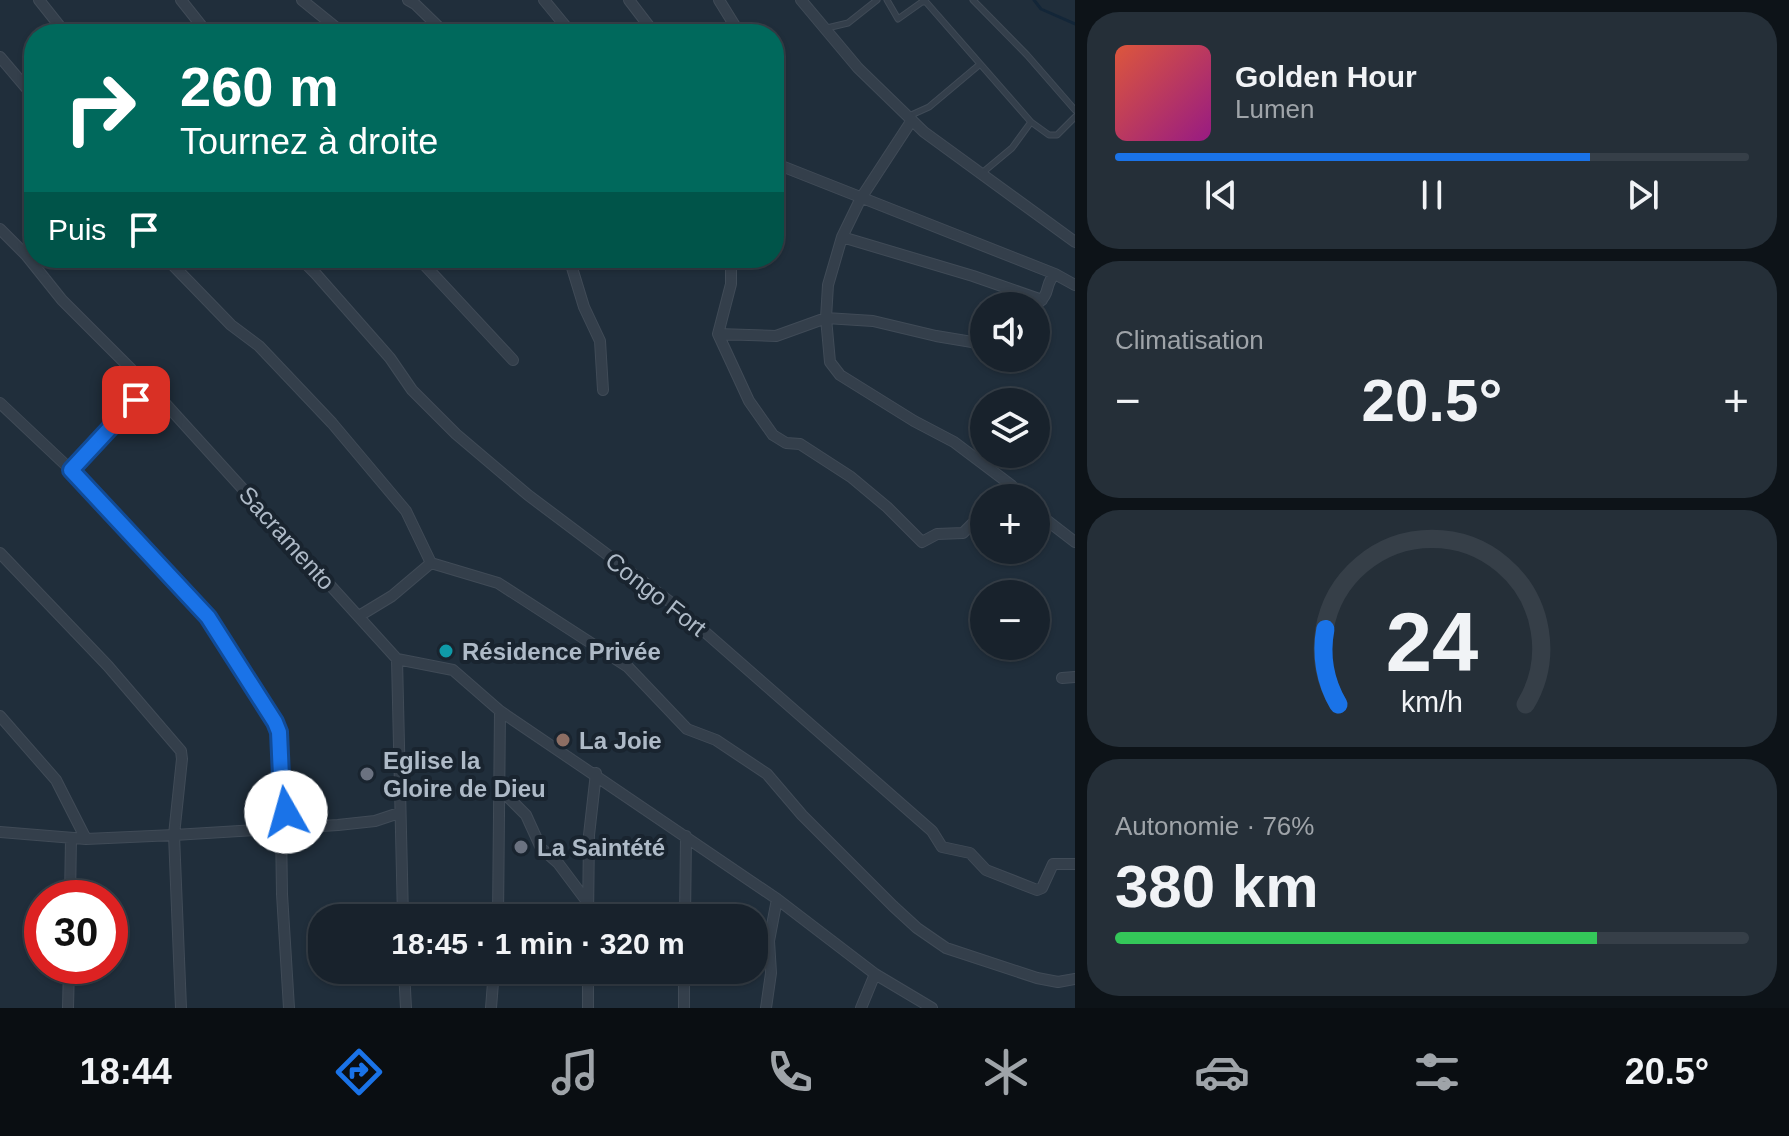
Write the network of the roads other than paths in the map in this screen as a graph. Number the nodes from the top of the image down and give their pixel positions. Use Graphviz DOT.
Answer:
graph roads {
  1 [pos="39,0"];
  2 [pos="181,0"];
  3 [pos="302,0"];
  4 [pos="408,0"];
  5 [pos="544,0"];
  6 [pos="629,0"];
  7 [pos="719,0"];
  8 [pos="801,0"];
  9 [pos="877,0"];
  10 [pos="887,0"];
  11 [pos="973,0"];
  12 [pos="58,24"];
  13 [pos="200,24"];
  14 [pos="332,24"];
  15 [pos="436,24"];
  16 [pos="564,24"];
  17 [pos="647,24"];
  18 [pos="734,24"];
  19 [pos="825,29"];
  20 [pos="0,57"];
  21 [pos="979,65"];
  22 [pos="24,85"];
  23 [pos="1075,110"];
  24 [pos="1075,117"];
  25 [pos="911,118"];
  26 [pos="1031,122"];
  27 [pos="784,167"];
  28 [pos="982,173"];
  29 [pos="861,198"];
  30 [pos="0,229"];
  31 [pos="842,237"];
  32 [pos="1075,242"];
  33 [pos="24,253"];
  34 [pos="36,268"];
  35 [pos="176,268"];
  36 [pos="310,268"];
  37 [pos="427,268"];
  38 [pos="572,268"];
  39 [pos="731,268"];
  40 [pos="1055,274"];
  41 [pos="1075,285"];
  42 [pos="1012,292"];
  43 [pos="1048,292"];
  44 [pos="826,318"];
  45 [pos="718,334"];
  46 [pos="970,342"];
  47 [pos="513,360"];
  48 [pos="603,390"];
  49 [pos="136,400"];
  50 [pos="0,403"];
  51 [pos="71,470"];
  52 [pos="1010,484"];
  53 [pos="1050,523"];
  54 [pos="970,526"];
  55 [pos="1075,542"];
  56 [pos="0,553"];
  57 [pos="431,563"];
  58 [pos="359,616"];
  59 [pos="397,659"];
  60 [pos="1075,677"];
  61 [pos="1062,678"];
  62 [pos="500,711"];
  63 [pos="0,716"];
  64 [pos="596,773"];
  65 [pos="500,789"];
  66 [pos="399,813"];
  67 [pos="281,828"];
  68 [pos="303,828"];
  69 [pos="0,832"];
  70 [pos="174,835"];
  71 [pos="686,836"];
  72 [pos="71,838"];
  73 [pos="86,839"];
  74 [pos="1075,864"];
  75 [pos="70,880"];
  76 [pos="777,899"];
  77 [pos="588,903"];
  78 [pos="402,904"];
  79 [pos="498,904"];
  80 [pos="685,904"];
  81 [pos="875,974"];
  82 [pos="1075,979"];
  83 [pos="69,984"];
  84 [pos="405,984"];
  85 [pos="493,984"];
  86 [pos="588,984"];
  87 [pos="684,984"];
  88 [pos="68,1008"];
  89 [pos="181,1008"];
  90 [pos="289,1008"];
  91 [pos="406,1008"];
  92 [pos="491,1008"];
  93 [pos="588,1008"];
  94 [pos="684,1008"];
  95 [pos="766,1008"];
  96 [pos="861,1008"];
  97 [pos="932,1008"];
  1 -- 12 [label="street"];
  2 -- 13 [label="street"];
  3 -- 14 [label="street"];
  4 -- 15 [label="street"];
  5 -- 16 [label="street"];
  6 -- 17 [label="street"];
  7 -- 18 [label="street"];
  8 -- 19 [label="street"];
  9 -- 19 [label="lane"];
  10 -- 21 [label="lane"];
  11 -- 23 [label="lane"];
  19 -- 25 [label="street"];
  20 -- 22 [label="street"];
  21 -- 25 [label="lane"];
  21 -- 26 [label="lane"];
  24 -- 26 [label="lane"];
  25 -- 28 [label="street"];
  25 -- 29 [label="street"];
  26 -- 28 [label="lane"];
  27 -- 29 [label="street"];
  28 -- 32 [label="street"];
  29 -- 31 [label="street"];
  29 -- 40 [label="street"];
  30 -- 33 [label="street, Sacramento"];
  31 -- 42 [label="street"];
  31 -- 44 [label="street"];
  34 -- 58 [label="street, Sacramento"];
  35 -- 57 [label="street"];
  36 -- 74 [label="street, Congo Fort"];
  37 -- 47 [label="street"];
  38 -- 48 [label="street"];
  39 -- 45 [label="street"];
  40 -- 41 [label="street"];
  40 -- 43 [label="street"];
  44 -- 45 [label="street"];
  44 -- 46 [label="street"];
  44 -- 52 [label="street"];
  45 -- 54 [label="street"];
  49 -- 51 [label="lane"];
  50 -- 51 [label="street"];
  51 -- 68 [label="street"];
  53 -- 55 [label="street"];
  56 -- 70 [label="street"];
  57 -- 58 [label="street"];
  57 -- 82 [label="street"];
  58 -- 59 [label="street, Sacramento"];
  59 -- 62 [label="street"];
  59 -- 66 [label="street"];
  60 -- 61 [label="street"];
  62 -- 64 [label="street"];
  62 -- 65 [label="street"];
  63 -- 73 [label="street"];
  64 -- 71 [label="street"];
  64 -- 77 [label="street"];
  65 -- 77 [label="street"];
  65 -- 79 [label="street"];
  66 -- 68 [label="street"];
  66 -- 78 [label="street"];
  67 -- 68 [label="street"];
  67 -- 70 [label="street"];
  67 -- 90 [label="street"];
  69 -- 72 [label="street"];
  70 -- 73 [label="street"];
  70 -- 89 [label="street"];
  71 -- 76 [label="street"];
  71 -- 80 [label="street"];
  72 -- 73 [label="street"];
  72 -- 75 [label="street"];
  76 -- 81 [label="street"];
  76 -- 95 [label="street"];
  81 -- 96 [label="street"];
  81 -- 97 [label="street"];
  83 -- 88 [label="street"];
  84 -- 91 [label="street"];
  85 -- 92 [label="street"];
  86 -- 93 [label="street"];
  87 -- 94 [label="street"];
}
